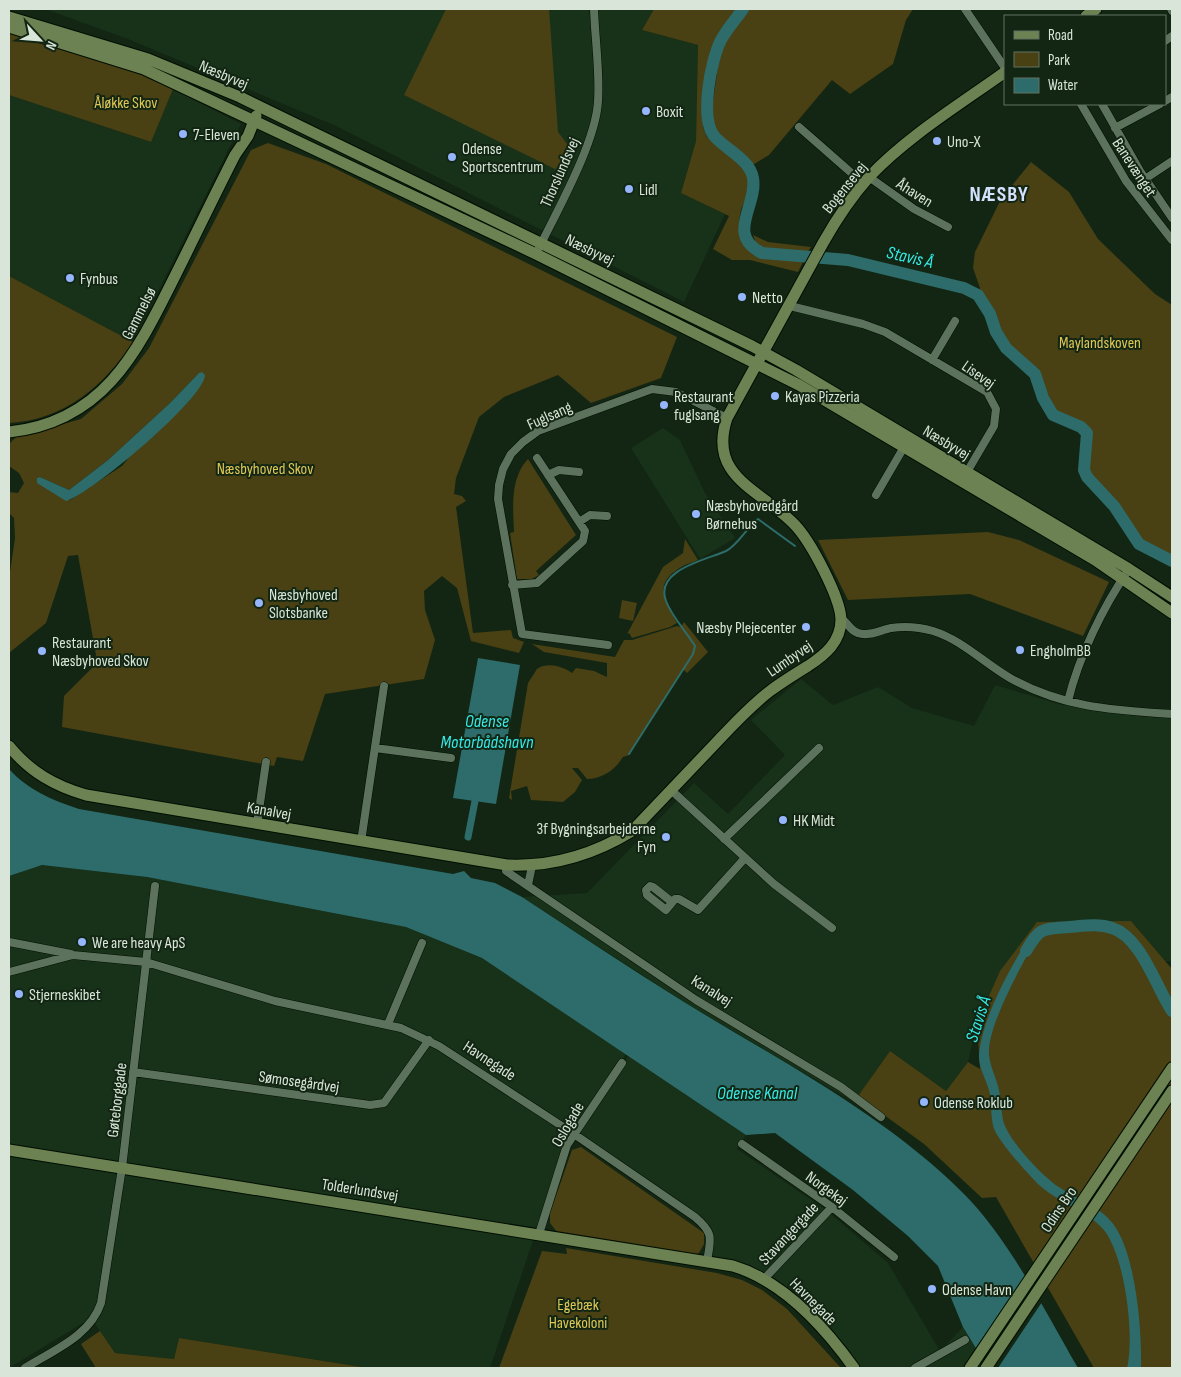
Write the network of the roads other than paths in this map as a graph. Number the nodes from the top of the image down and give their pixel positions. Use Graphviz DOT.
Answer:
graph roads {
  1 [pos="594,9"];
  2 [pos="964,9"];
  3 [pos="9,17"];
  4 [pos="9,27"];
  5 [pos="1004,69"];
  6 [pos="1004,71"];
  7 [pos="1082,105"];
  8 [pos="1103,105"];
  9 [pos="1158,105"];
  10 [pos="252,112"];
  11 [pos="799,127"];
  12 [pos="1115,128"];
  13 [pos="1172,161"];
  14 [pos="1145,179"];
  15 [pos="866,180"];
  16 [pos="1172,218"];
  17 [pos="948,227"];
  18 [pos="1172,240"];
  19 [pos="539,249"];
  20 [pos="790,306"];
  21 [pos="955,321"];
  22 [pos="696,334"];
  23 [pos="764,353"];
  24 [pos="932,360"];
  25 [pos="758,364"];
  26 [pos="816,382"];
  27 [pos="727,418"];
  28 [pos="9,432"];
  29 [pos="904,447"];
  30 [pos="537,458"];
  31 [pos="579,472"];
  32 [pos="967,472"];
  33 [pos="548,475"];
  34 [pos="876,495"];
  35 [pos="607,516"];
  36 [pos="579,522"];
  37 [pos="1126,573"];
  38 [pos="512,585"];
  39 [pos="1172,597"];
  40 [pos="1172,613"];
  41 [pos="840,619"];
  42 [pos="608,645"];
  43 [pos="384,686"];
  44 [pos="1068,701"];
  45 [pos="1172,714"];
  46 [pos="9,746"];
  47 [pos="375,748"];
  48 [pos="819,748"];
  49 [pos="451,758"];
  50 [pos="266,762"];
  51 [pos="671,790"];
  52 [pos="257,824"];
  53 [pos="724,839"];
  54 [pos="361,842"];
  55 [pos="745,858"];
  56 [pos="507,865"];
  57 [pos="532,866"];
  58 [pos="155,886"];
  59 [pos="528,886"];
  60 [pos="672,902"];
  61 [pos="832,928"];
  62 [pos="9,942"];
  63 [pos="422,943"];
  64 [pos="73,955"];
  65 [pos="146,962"];
  66 [pos="9,972"];
  67 [pos="388,1024"];
  68 [pos="429,1040"];
  69 [pos="622,1063"];
  70 [pos="1172,1068"];
  71 [pos="133,1072"];
  72 [pos="1172,1091"];
  73 [pos="881,1118"];
  74 [pos="574,1134"];
  75 [pos="742,1144"];
  76 [pos="9,1150"];
  77 [pos="122,1168"];
  78 [pos="832,1207"];
  79 [pos="540,1234"];
  80 [pos="894,1257"];
  81 [pos="707,1261"];
  82 [pos="764,1279"];
  83 [pos="965,1340"];
  84 [pos="927,1361"];
  85 [pos="26,1368"];
  86 [pos="854,1368"];
  87 [pos="915,1368"];
  88 [pos="934,1368"];
  89 [pos="970,1368"];
  90 [pos="986,1368"];
  1 -- 19 [label="street, Thorslundsvej"];
  2 -- 5 [label="street"];
  3 -- 10 [label="street, Næsbyvej"];
  4 -- 10 [label="street, Næsbyvej"];
  6 -- 15 [label="street, Bogensevej"];
  7 -- 18 [label="street, Banevænget"];
  8 -- 12 [label="street, Banevænget"];
  9 -- 12 [label="street"];
  10 -- 19 [label="street, Næsbyvej"];
  10 -- 19 [label="street, Næsbyvej"];
  10 -- 28 [label="street, Gammelsø"];
  11 -- 15 [label="street, Åhaven"];
  12 -- 14 [label="street, Banevænget"];
  13 -- 14 [label="street"];
  14 -- 16 [label="street, Banevænget"];
  15 -- 17 [label="street, Åhaven"];
  15 -- 20 [label="street, Bogensevej"];
  19 -- 22 [label="street, Næsbyvej"];
  19 -- 23 [label="street, Næsbyvej"];
  20 -- 23 [label="street, Bogensevej"];
  20 -- 24 [label="street, Lisevej"];
  21 -- 24 [label="street"];
  22 -- 23 [label="street"];
  22 -- 25 [label="street, Næsbyvej"];
  23 -- 25 [label="street, Bogensevej"];
  23 -- 26 [label="street, Næsbyvej"];
  24 -- 32 [label="street, Lisevej"];
  25 -- 26 [label="street"];
  25 -- 27 [label="street, Bogensevej"];
  25 -- 29 [label="street, Næsbyvej"];
  26 -- 32 [label="street, Næsbyvej"];
  27 -- 38 [label="street, Fuglsang"];
  27 -- 41 [label="street, Bogensevej"];
  29 -- 34 [label="street"];
  29 -- 37 [label="street, Næsbyvej"];
  30 -- 33 [label="street"];
  31 -- 33 [label="street"];
  32 -- 37 [label="street, Næsbyvej"];
  33 -- 36 [label="street"];
  35 -- 36 [label="street"];
  36 -- 38 [label="street"];
  37 -- 39 [label="street"];
  37 -- 40 [label="street"];
  37 -- 44 [label="street"];
  38 -- 42 [label="street, Fuglsang"];
  41 -- 44 [label="street"];
  41 -- 51 [label="street, Lumbyvej"];
  43 -- 47 [label="street"];
  44 -- 45 [label="street"];
  46 -- 52 [label="street, Kanalvej"];
  47 -- 49 [label="street"];
  47 -- 54 [label="street"];
  48 -- 53 [label="street"];
  50 -- 52 [label="street"];
  51 -- 53 [label="street"];
  51 -- 57 [label="street, Lumbyvej"];
  52 -- 54 [label="street, Kanalvej"];
  53 -- 55 [label="street"];
  54 -- 56 [label="street, Kanalvej"];
  55 -- 60 [label="street"];
  55 -- 61 [label="street"];
  56 -- 57 [label="street, Lumbyvej"];
  56 -- 59 [label="street, Kanalvej"];
  57 -- 59 [label="street"];
  58 -- 65 [label="street, Gøteborggade"];
  59 -- 73 [label="street, Kanalvej"];
  62 -- 64 [label="street"];
  63 -- 67 [label="street"];
  64 -- 65 [label="street, Havnegade"];
  64 -- 66 [label="street, Havnegade"];
  65 -- 67 [label="street, Havnegade"];
  65 -- 71 [label="street, Gøteborggade"];
  67 -- 68 [label="street, Havnegade"];
  68 -- 71 [label="street, Sømosegårdvej"];
  68 -- 74 [label="street, Havnegade"];
  69 -- 74 [label="street, Oslogade"];
  70 -- 89 [label="street, Odins Bro"];
  71 -- 77 [label="street, Gøteborggade"];
  72 -- 90 [label="street, Odins Bro"];
  74 -- 79 [label="street, Oslogade"];
  74 -- 81 [label="street, Havnegade"];
  75 -- 78 [label="street, Norgekaj"];
  76 -- 77 [label="street, Tolderlundsvej"];
  77 -- 79 [label="street, Tolderlundsvej"];
  77 -- 85 [label="street, Gøteborggade"];
  78 -- 80 [label="street, Norgekaj"];
  78 -- 82 [label="street, Stavangergade"];
  79 -- 81 [label="street, Tolderlundsvej"];
  81 -- 82 [label="street, Havnegade"];
  82 -- 86 [label="street, Havnegade"];
  83 -- 84 [label="street"];
  84 -- 87 [label="street"];
  84 -- 88 [label="street"];
}
